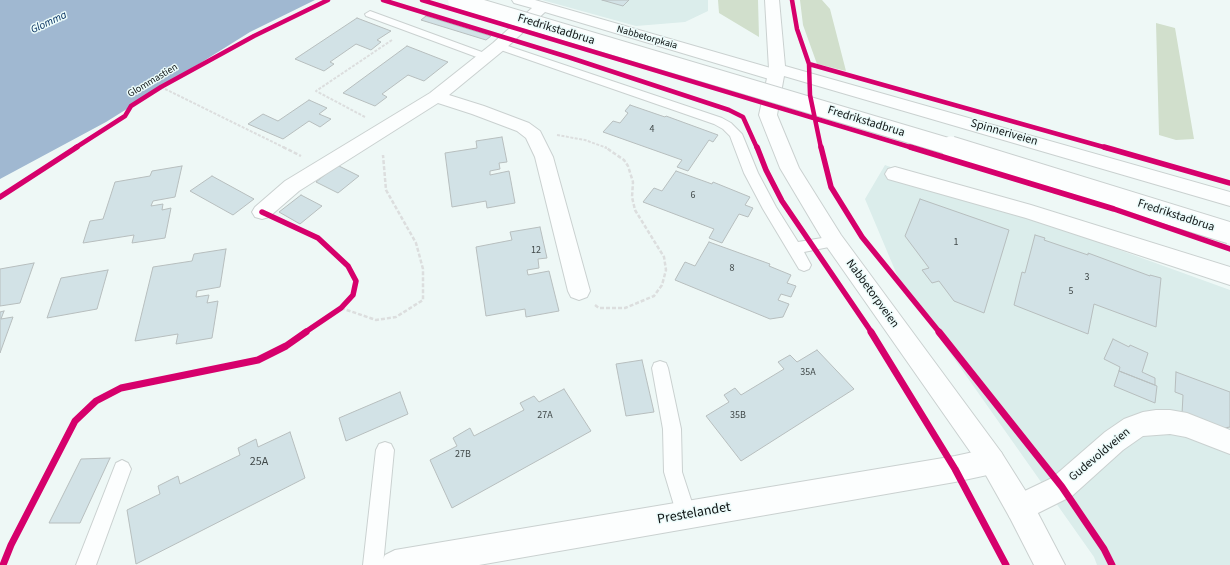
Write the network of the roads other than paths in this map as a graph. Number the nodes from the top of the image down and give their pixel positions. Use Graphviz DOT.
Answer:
graph roads {
  1 [pos="456,0"];
  2 [pos="519,0"];
  3 [pos="772,0"];
  4 [pos="542,7"];
  5 [pos="370,14"];
  6 [pos="493,52"];
  7 [pos="776,72"];
  8 [pos="436,97"];
  9 [pos="895,174"];
  10 [pos="1230,199"];
  11 [pos="262,212"];
  12 [pos="1230,233"];
  13 [pos="834,241"];
  14 [pos="795,248"];
  15 [pos="804,265"];
  16 [pos="1230,276"];
  17 [pos="578,291"];
  18 [pos="660,368"];
  19 [pos="1230,442"];
  20 [pos="385,450"];
  21 [pos="992,461"];
  22 [pos="122,469"];
  23 [pos="1020,508"];
  24 [pos="686,515"];
  25 [pos="86,565"];
  26 [pos="373,565"];
  27 [pos="395,565"];
  28 [pos="1050,565"];
  1 -- 12 [label="main road, Fredrikstadbrua, bridge"];
  2 -- 4 [label="main road, Nabbetorpkaia"];
  3 -- 7 [label="main road, Nabbetorpveien"];
  4 -- 6 [label="main road"];
  4 -- 7 [label="main road, Nabbetorpkaia"];
  5 -- 6 [label="lane"];
  6 -- 8 [label="main road"];
  6 -- 14 [label="lane"];
  7 -- 10 [label="main road, Spinneriveien"];
  7 -- 13 [label="main road, Nabbetorpveien"];
  8 -- 11 [label="main road"];
  8 -- 17 [label="main road"];
  9 -- 16 [label="main road"];
  13 -- 14 [label="lane"];
  13 -- 21 [label="main road, Nabbetorpveien"];
  14 -- 15 [label="lane"];
  18 -- 24 [label="lane"];
  19 -- 23 [label="main road, Gudevoldveien"];
  20 -- 26 [label="lane"];
  21 -- 23 [label="main road, Nabbetorpveien"];
  21 -- 24 [label="main road, Prestelandet"];
  22 -- 25 [label="lane"];
  23 -- 28 [label="main road, Nabbetorpveien"];
  24 -- 27 [label="main road, Prestelandet"];
}
